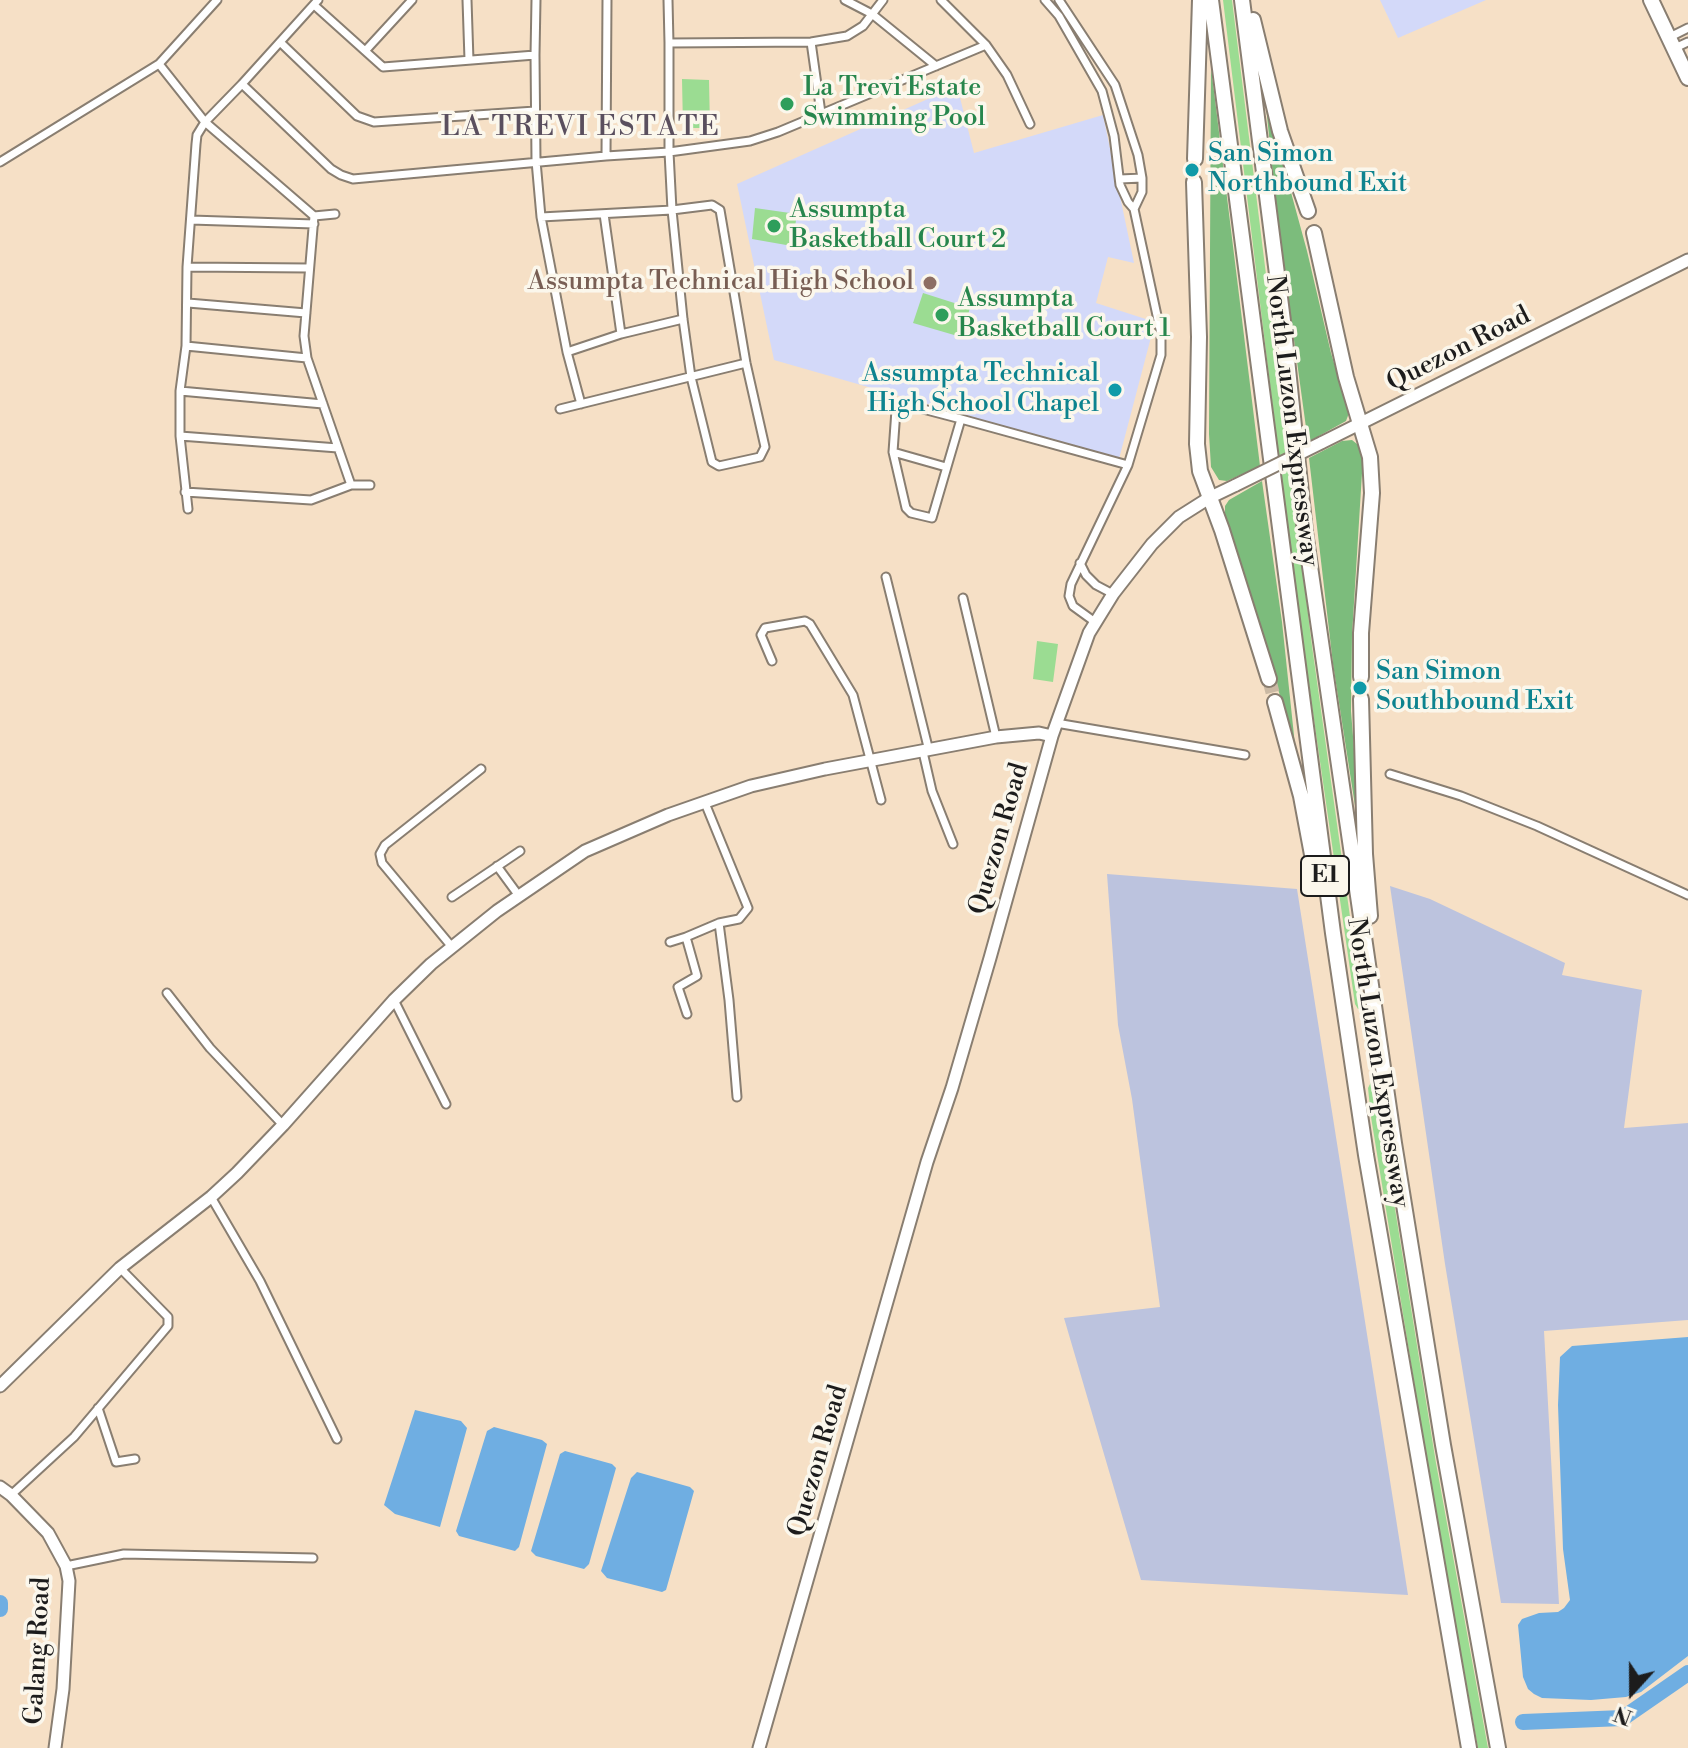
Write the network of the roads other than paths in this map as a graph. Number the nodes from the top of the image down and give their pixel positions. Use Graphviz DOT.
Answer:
graph roads {
  1 [pos="217,0"];
  2 [pos="412,0"];
  3 [pos="467,0"];
  4 [pos="536,0"];
  5 [pos="607,0"];
  6 [pos="668,0"];
  7 [pos="845,0"];
  8 [pos="883,0"];
  9 [pos="941,0"];
  10 [pos="1045,0"];
  11 [pos="1059,0"];
  12 [pos="1200,0"];
  13 [pos="1211,0"];
  14 [pos="1242,0"];
  15 [pos="1249,0"];
  16 [pos="1651,0"];
  17 [pos="316,2"];
  18 [pos="872,14"];
  19 [pos="1688,28"];
  20 [pos="280,42"];
  21 [pos="811,42"];
  22 [pos="1688,42"];
  23 [pos="669,43"];
  24 [pos="1670,43"];
  25 [pos="986,45"];
  26 [pos="366,50"];
  27 [pos="535,55"];
  28 [pos="469,60"];
  29 [pos="159,64"];
  30 [pos="936,66"];
  31 [pos="1688,78"];
  32 [pos="242,84"];
  33 [pos="535,111"];
  34 [pos="821,113"];
  35 [pos="205,122"];
  36 [pos="1030,124"];
  37 [pos="1130,130"];
  38 [pos="1114,136"];
  39 [pos="669,152"];
  40 [pos="606,156"];
  41 [pos="1195,159"];
  42 [pos="536,161"];
  43 [pos="0,162"];
  44 [pos="1142,178"];
  45 [pos="1120,179"];
  46 [pos="1194,182"];
  47 [pos="1134,209"];
  48 [pos="672,210"];
  49 [pos="1308,211"];
  50 [pos="335,214"];
  51 [pos="604,214"];
  52 [pos="541,217"];
  53 [pos="191,220"];
  54 [pos="314,220"];
  55 [pos="1314,233"];
  56 [pos="1688,260"];
  57 [pos="187,267"];
  58 [pos="309,268"];
  59 [pos="188,303"];
  60 [pos="306,313"];
  61 [pos="683,319"];
  62 [pos="621,334"];
  63 [pos="186,346"];
  64 [pos="567,352"];
  65 [pos="307,358"];
  66 [pos="746,363"];
  67 [pos="691,377"];
  68 [pos="180,391"];
  69 [pos="323,404"];
  70 [pos="581,404"];
  71 [pos="560,409"];
  72 [pos="961,419"];
  73 [pos="1360,424"];
  74 [pos="180,436"];
  75 [pos="338,448"];
  76 [pos="893,452"];
  77 [pos="1128,465"];
  78 [pos="946,467"];
  79 [pos="351,485"];
  80 [pos="370,485"];
  81 [pos="185,492"];
  82 [pos="1209,498"];
  83 [pos="188,509"];
  84 [pos="1080,563"];
  85 [pos="886,577"];
  86 [pos="1113,594"];
  87 [pos="963,598"];
  88 [pos="1095,622"];
  89 [pos="772,661"];
  90 [pos="1361,677"];
  91 [pos="1269,679"];
  92 [pos="1361,699"];
  93 [pos="1275,702"];
  94 [pos="1056,723"];
  95 [pos="1052,736"];
  96 [pos="996,737"];
  97 [pos="926,751"];
  98 [pos="1245,755"];
  99 [pos="871,761"];
  100 [pos="481,769"];
  101 [pos="1390,774"];
  102 [pos="881,800"];
  103 [pos="705,803"];
  104 [pos="953,844"];
  105 [pos="520,851"];
  106 [pos="497,866"];
  107 [pos="1688,895"];
  108 [pos="519,896"];
  109 [pos="452,897"];
  110 [pos="719,923"];
  111 [pos="1333,933"];
  112 [pos="686,937"];
  113 [pos="670,942"];
  114 [pos="452,947"];
  115 [pos="167,993"];
  116 [pos="394,1000"];
  117 [pos="687,1014"];
  118 [pos="737,1097"];
  119 [pos="446,1104"];
  120 [pos="283,1125"];
  121 [pos="1394,1143"];
  122 [pos="211,1197"];
  123 [pos="120,1268"];
  124 [pos="0,1386"];
  125 [pos="98,1408"];
  126 [pos="337,1439"];
  127 [pos="135,1459"];
  128 [pos="0,1487"];
  129 [pos="11,1495"];
  130 [pos="313,1558"];
  131 [pos="66,1566"];
  132 [pos="55,1748"];
  133 [pos="759,1748"];
  134 [pos="1469,1748"];
  135 [pos="1498,1748"];
  1 -- 29 [label="street"];
  2 -- 26 [label="street"];
  3 -- 28 [label="street"];
  4 -- 27 [label="street"];
  5 -- 40 [label="street"];
  6 -- 23 [label="street"];
  7 -- 18 [label="street"];
  8 -- 18 [label="street"];
  9 -- 25 [label="street"];
  10 -- 38 [label="street"];
  11 -- 37 [label="street"];
  12 -- 41 [label="highway"];
  13 -- 111 [label="highway, North Luzon Expressway / E1"];
  14 -- 121 [label="highway, North Luzon Expressway / E1"];
  15 -- 49 [label="highway"];
  16 -- 24 [label="highway"];
  17 -- 20 [label="street"];
  17 -- 26 [label="street"];
  18 -- 21 [label="street"];
  18 -- 30 [label="street"];
  19 -- 24 [label="street"];
  20 -- 32 [label="street"];
  20 -- 33 [label="street"];
  21 -- 23 [label="street"];
  21 -- 34 [label="street"];
  22 -- 24 [label="street"];
  23 -- 39 [label="street"];
  24 -- 31 [label="highway"];
  25 -- 30 [label="street"];
  25 -- 36 [label="street"];
  26 -- 28 [label="street"];
  27 -- 28 [label="street"];
  27 -- 33 [label="street"];
  29 -- 35 [label="street"];
  29 -- 43 [label="street"];
  30 -- 34 [label="street"];
  32 -- 35 [label="street"];
  32 -- 42 [label="street"];
  33 -- 42 [label="street"];
  34 -- 39 [label="street"];
  35 -- 53 [label="street"];
  35 -- 54 [label="street"];
  37 -- 38 [label="street"];
  37 -- 44 [label="street"];
  38 -- 45 [label="street"];
  39 -- 40 [label="street"];
  39 -- 48 [label="street"];
  40 -- 42 [label="street"];
  42 -- 52 [label="street"];
  44 -- 45 [label="street"];
  44 -- 47 [label="street"];
  45 -- 47 [label="street"];
  46 -- 82 [label="highway"];
  47 -- 77 [label="street"];
  48 -- 51 [label="street"];
  48 -- 61 [label="street"];
  48 -- 66 [label="street"];
  50 -- 54 [label="street"];
  51 -- 52 [label="street"];
  51 -- 62 [label="street"];
  52 -- 64 [label="street"];
  53 -- 54 [label="street"];
  53 -- 57 [label="street"];
  54 -- 58 [label="street"];
  55 -- 73 [label="highway"];
  56 -- 73 [label="main road, Quezon Road"];
  57 -- 58 [label="street"];
  57 -- 59 [label="street"];
  58 -- 60 [label="street"];
  59 -- 60 [label="street"];
  59 -- 63 [label="street"];
  60 -- 65 [label="street"];
  61 -- 62 [label="street"];
  61 -- 67 [label="street"];
  62 -- 64 [label="street"];
  63 -- 65 [label="street"];
  63 -- 68 [label="street"];
  64 -- 70 [label="street"];
  65 -- 69 [label="street"];
  66 -- 67 [label="street"];
  66 -- 67 [label="street"];
  67 -- 70 [label="street"];
  68 -- 69 [label="street"];
  68 -- 74 [label="street"];
  69 -- 75 [label="street"];
  70 -- 71 [label="street"];
  72 -- 76 [label="street"];
  72 -- 77 [label="street"];
  72 -- 78 [label="street"];
  73 -- 82 [label="main road, Quezon Road, bridge"];
  73 -- 90 [label="highway"];
  74 -- 75 [label="street"];
  74 -- 81 [label="street"];
  75 -- 79 [label="street"];
  76 -- 78 [label="street"];
  76 -- 78 [label="street"];
  77 -- 84 [label="street"];
  79 -- 80 [label="street"];
  79 -- 81 [label="street"];
  81 -- 83 [label="street"];
  82 -- 86 [label="main road, Quezon Road"];
  82 -- 91 [label="highway"];
  84 -- 86 [label="street"];
  84 -- 88 [label="street"];
  85 -- 97 [label="street"];
  86 -- 88 [label="main road, Quezon Road"];
  87 -- 96 [label="street"];
  88 -- 94 [label="main road, Quezon Road"];
  89 -- 99 [label="street"];
  92 -- 121 [label="highway"];
  93 -- 111 [label="highway"];
  94 -- 95 [label="main road, Quezon Road"];
  94 -- 98 [label="street"];
  95 -- 96 [label="main road"];
  95 -- 133 [label="main road, Quezon Road"];
  96 -- 97 [label="main road"];
  97 -- 99 [label="main road"];
  97 -- 104 [label="street"];
  99 -- 102 [label="street"];
  99 -- 103 [label="main road"];
  100 -- 114 [label="street"];
  101 -- 107 [label="street"];
  103 -- 108 [label="main road"];
  103 -- 110 [label="street"];
  105 -- 106 [label="street"];
  106 -- 108 [label="street"];
  106 -- 109 [label="street"];
  108 -- 114 [label="main road"];
  110 -- 112 [label="street"];
  110 -- 118 [label="street"];
  111 -- 134 [label="highway, North Luzon Expressway / E1"];
  112 -- 113 [label="street"];
  112 -- 117 [label="street"];
  114 -- 116 [label="main road"];
  115 -- 120 [label="street"];
  116 -- 119 [label="street"];
  116 -- 120 [label="main road"];
  120 -- 122 [label="main road"];
  121 -- 135 [label="highway, North Luzon Expressway / E1"];
  122 -- 123 [label="main road"];
  122 -- 126 [label="street"];
  123 -- 124 [label="main road"];
  123 -- 125 [label="street"];
  125 -- 127 [label="street"];
  125 -- 129 [label="street"];
  128 -- 129 [label="main road, Galang Road"];
  129 -- 131 [label="main road, Galang Road"];
  130 -- 131 [label="street"];
  131 -- 132 [label="main road, Galang Road"];
}
